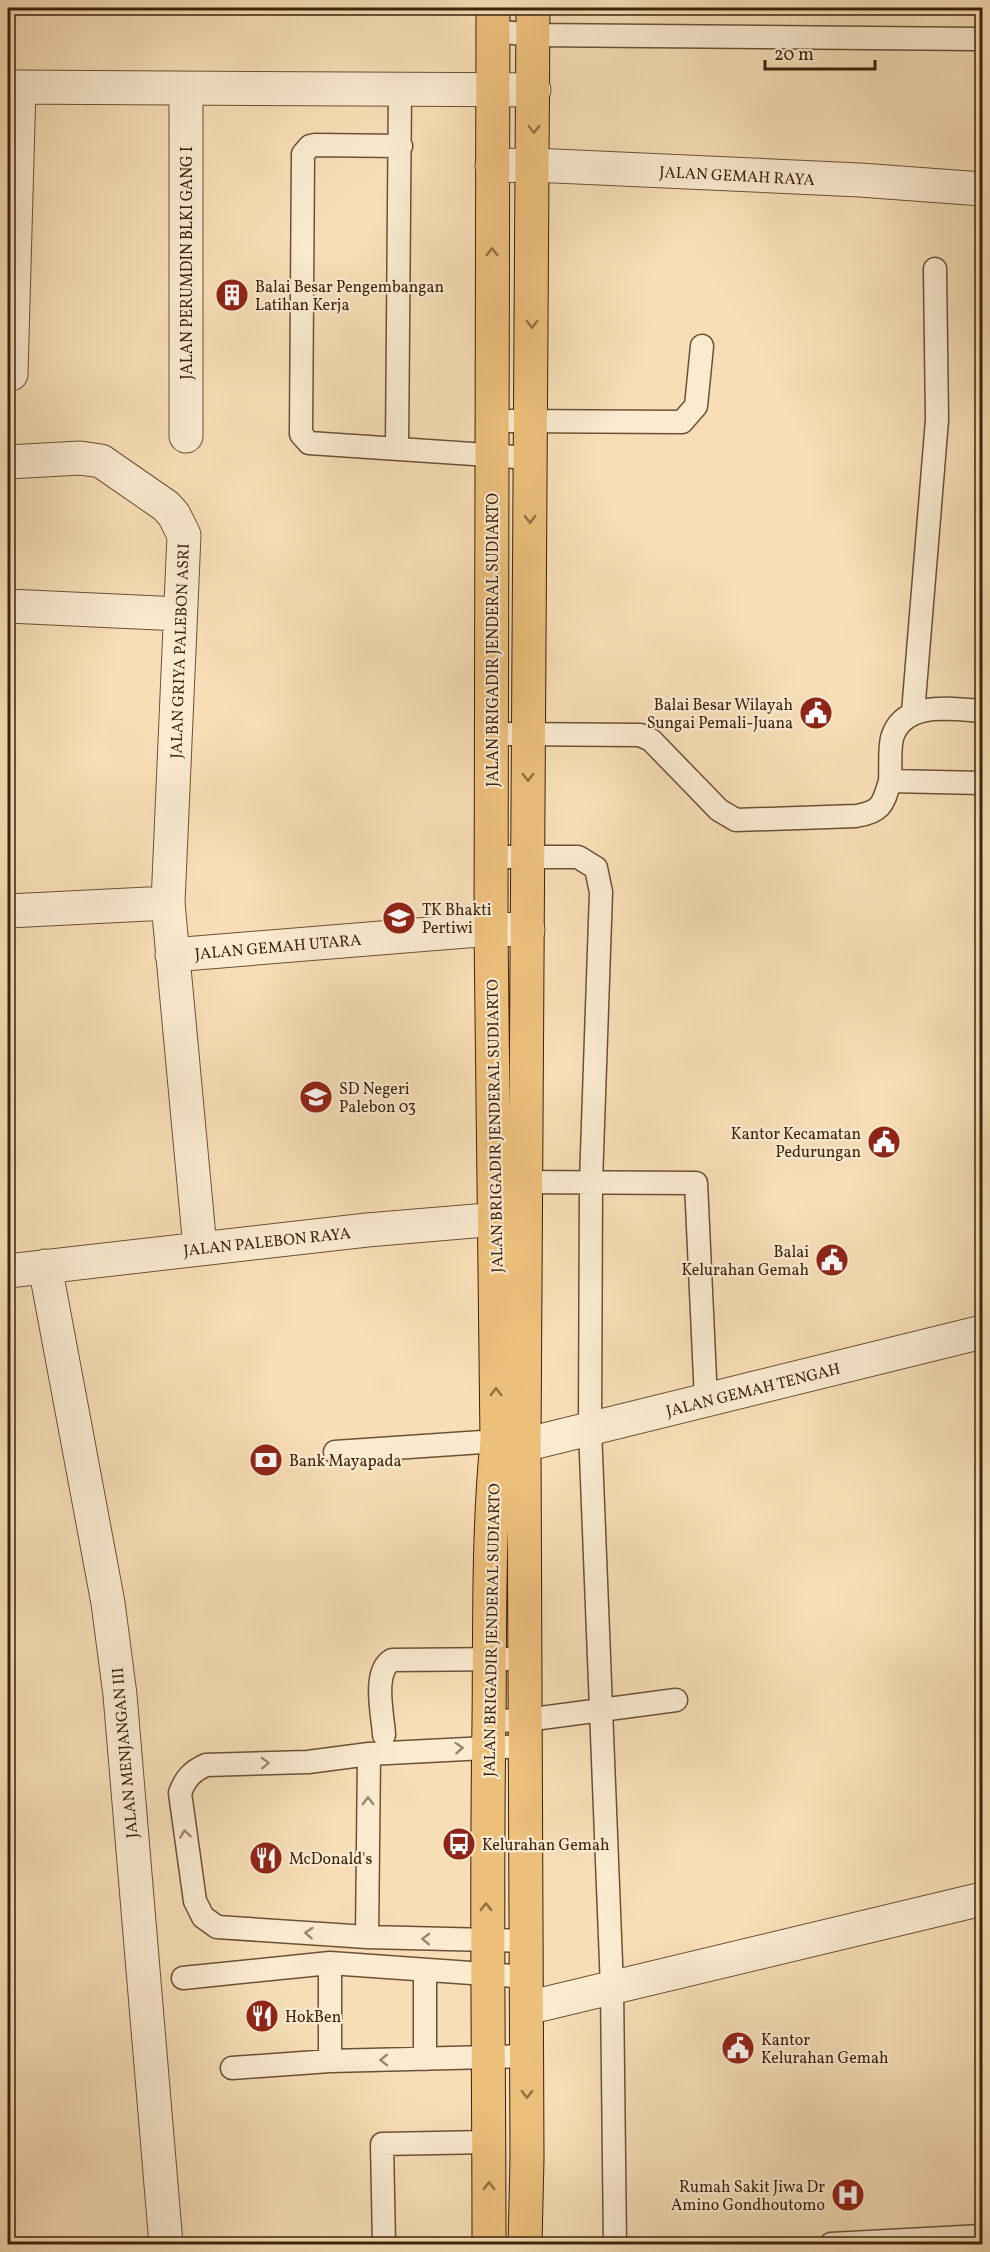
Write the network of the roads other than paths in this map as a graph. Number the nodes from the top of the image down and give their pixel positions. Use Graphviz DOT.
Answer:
graph roads {
  1 [pos="494,19"];
  2 [pos="533,21"];
  3 [pos="977,39"];
  4 [pos="13,87"];
  5 [pos="400,87"];
  6 [pos="494,89"];
  7 [pos="186,90"];
  8 [pos="534,90"];
  9 [pos="401,146"];
  10 [pos="533,165"];
  11 [pos="492,166"];
  12 [pos="982,189"];
  13 [pos="935,269"];
  14 [pos="702,346"];
  15 [pos="11,374"];
  16 [pos="494,421"];
  17 [pos="531,421"];
  18 [pos="186,435"];
  19 [pos="397,449"];
  20 [pos="491,456"];
  21 [pos="531,458"];
  22 [pos="8,462"];
  23 [pos="8,606"];
  24 [pos="180,614"];
  25 [pos="982,711"];
  26 [pos="913,713"];
  27 [pos="492,734"];
  28 [pos="529,735"];
  29 [pos="890,781"];
  30 [pos="982,783"];
  31 [pos="492,857"];
  32 [pos="528,858"];
  33 [pos="168,903"];
  34 [pos="8,911"];
  35 [pos="491,929"];
  36 [pos="528,930"];
  37 [pos="172,955"];
  38 [pos="494,1181"];
  39 [pos="591,1182"];
  40 [pos="527,1183"];
  41 [pos="527,1217"];
  42 [pos="495,1218"];
  43 [pos="200,1248"];
  44 [pos="45,1266"];
  45 [pos="8,1271"];
  46 [pos="982,1332"];
  47 [pos="706,1400"];
  48 [pos="590,1429"];
  49 [pos="511,1443"];
  50 [pos="335,1452"];
  51 [pos="525,1659"];
  52 [pos="489,1660"];
  53 [pos="676,1700"];
  54 [pos="603,1710"];
  55 [pos="488,1733"];
  56 [pos="526,1733"];
  57 [pos="384,1735"];
  58 [pos="369,1754"];
  59 [pos="982,1899"];
  60 [pos="368,1937"];
  61 [pos="486,1940"];
  62 [pos="526,1941"];
  63 [pos="330,1963"];
  64 [pos="425,1970"];
  65 [pos="489,1974"];
  66 [pos="183,1978"];
  67 [pos="612,1988"];
  68 [pos="527,1992"];
  69 [pos="527,2056"];
  70 [pos="489,2058"];
  71 [pos="425,2059"];
  72 [pos="330,2061"];
  73 [pos="232,2068"];
  74 [pos="489,2142"];
  75 [pos="982,2236"];
  76 [pos="166,2244"];
  77 [pos="384,2244"];
  78 [pos="489,2244"];
  79 [pos="525,2244"];
  80 [pos="615,2244"];
  81 [pos="831,2244"];
  1 -- 2 [label="lane"];
  1 -- 6 [label="main road, JALAN BRIGADIR JENDERAL SUDIARTO"];
  2 -- 3 [label="lane"];
  2 -- 8 [label="main road, JALAN BRIGADIR JENDERAL SUDIARTO"];
  4 -- 7 [label="street"];
  4 -- 15 [label="street"];
  5 -- 6 [label="street"];
  5 -- 7 [label="street"];
  5 -- 9 [label="lane"];
  6 -- 8 [label="street"];
  6 -- 11 [label="main road, JALAN BRIGADIR JENDERAL SUDIARTO"];
  7 -- 18 [label="street, JALAN PERUMDIN BLKI GANG I"];
  8 -- 10 [label="main road, JALAN BRIGADIR JENDERAL SUDIARTO, one-way"];
  9 -- 19 [label="lane"];
  9 -- 19 [label="lane"];
  10 -- 11 [label="street, JALAN GEMAH RAYA"];
  10 -- 12 [label="street, JALAN GEMAH RAYA"];
  10 -- 17 [label="main road, JALAN BRIGADIR JENDERAL SUDIARTO, one-way"];
  16 -- 11 [label="main road, JALAN BRIGADIR JENDERAL SUDIARTO, one-way"];
  13 -- 26 [label="lane"];
  14 -- 17 [label="lane"];
  16 -- 17 [label="lane"];
  16 -- 20 [label="main road, JALAN BRIGADIR JENDERAL SUDIARTO"];
  17 -- 21 [label="main road, JALAN BRIGADIR JENDERAL SUDIARTO"];
  19 -- 20 [label="lane"];
  20 -- 21 [label="lane"];
  20 -- 27 [label="main road, JALAN BRIGADIR JENDERAL SUDIARTO"];
  21 -- 28 [label="main road, JALAN BRIGADIR JENDERAL SUDIARTO, one-way"];
  22 -- 24 [label="street, JALAN GRIYA PALEBON ASRI"];
  23 -- 24 [label="street"];
  24 -- 33 [label="street, JALAN GRIYA PALEBON ASRI"];
  25 -- 26 [label="lane"];
  26 -- 29 [label="lane"];
  27 -- 28 [label="lane"];
  27 -- 31 [label="main road, JALAN BRIGADIR JENDERAL SUDIARTO"];
  28 -- 29 [label="lane"];
  28 -- 32 [label="main road, JALAN BRIGADIR JENDERAL SUDIARTO, one-way"];
  29 -- 30 [label="lane"];
  31 -- 32 [label="lane"];
  31 -- 35 [label="main road, JALAN BRIGADIR JENDERAL SUDIARTO"];
  32 -- 36 [label="main road, JALAN BRIGADIR JENDERAL SUDIARTO"];
  32 -- 39 [label="lane"];
  33 -- 34 [label="street"];
  33 -- 37 [label="street, JALAN GRIYA PALEBON ASRI"];
  35 -- 36 [label="street, JALAN GEMAH UTARA"];
  35 -- 37 [label="street, JALAN GEMAH UTARA"];
  35 -- 38 [label="main road, JALAN BRIGADIR JENDERAL SUDIARTO"];
  36 -- 40 [label="main road, JALAN BRIGADIR JENDERAL SUDIARTO"];
  37 -- 43 [label="street, JALAN GRIYA PALEBON ASRI"];
  38 -- 40 [label="lane"];
  38 -- 42 [label="main road, JALAN BRIGADIR JENDERAL SUDIARTO"];
  39 -- 40 [label="lane"];
  39 -- 47 [label="lane"];
  39 -- 48 [label="lane"];
  40 -- 41 [label="main road, JALAN BRIGADIR JENDERAL SUDIARTO"];
  41 -- 42 [label="street, JALAN PALEBON RAYA"];
  41 -- 49 [label="main road, JALAN BRIGADIR JENDERAL SUDIARTO"];
  42 -- 43 [label="street, JALAN PALEBON RAYA"];
  49 -- 42 [label="main road, JALAN BRIGADIR JENDERAL SUDIARTO, one-way"];
  43 -- 44 [label="street, JALAN PALEBON RAYA"];
  44 -- 45 [label="street, JALAN PALEBON RAYA"];
  44 -- 76 [label="street, JALAN MENJANGAN III"];
  46 -- 47 [label="street, JALAN GEMAH TENGAH"];
  47 -- 48 [label="street, JALAN GEMAH TENGAH"];
  48 -- 49 [label="street, JALAN GEMAH TENGAH"];
  48 -- 54 [label="lane"];
  49 -- 50 [label="lane"];
  49 -- 51 [label="main road, JALAN BRIGADIR JENDERAL SUDIARTO"];
  49 -- 52 [label="main road, JALAN BRIGADIR JENDERAL SUDIARTO"];
  51 -- 52 [label="lane"];
  51 -- 56 [label="main road, JALAN BRIGADIR JENDERAL SUDIARTO"];
  52 -- 55 [label="main road, JALAN BRIGADIR JENDERAL SUDIARTO"];
  52 -- 57 [label="lane"];
  53 -- 54 [label="lane"];
  54 -- 56 [label="lane"];
  54 -- 67 [label="lane"];
  55 -- 56 [label="lane"];
  58 -- 55 [label="lane, one-way"];
  61 -- 55 [label="main road, JALAN BRIGADIR JENDERAL SUDIARTO, one-way"];
  56 -- 62 [label="main road, JALAN BRIGADIR JENDERAL SUDIARTO"];
  60 -- 58 [label="lane, one-way"];
  60 -- 58 [label="lane, one-way"];
  59 -- 67 [label="street"];
  61 -- 60 [label="lane, one-way"];
  61 -- 62 [label="lane"];
  61 -- 65 [label="main road, JALAN BRIGADIR JENDERAL SUDIARTO"];
  62 -- 68 [label="main road, JALAN BRIGADIR JENDERAL SUDIARTO"];
  63 -- 64 [label="lane"];
  63 -- 66 [label="lane"];
  63 -- 72 [label="lane"];
  64 -- 65 [label="lane"];
  64 -- 71 [label="lane"];
  65 -- 68 [label="lane"];
  65 -- 70 [label="main road, JALAN BRIGADIR JENDERAL SUDIARTO"];
  67 -- 68 [label="street"];
  67 -- 80 [label="lane"];
  68 -- 69 [label="main road, JALAN BRIGADIR JENDERAL SUDIARTO"];
  69 -- 70 [label="lane"];
  69 -- 79 [label="main road, JALAN BRIGADIR JENDERAL SUDIARTO, one-way"];
  70 -- 71 [label="lane"];
  70 -- 74 [label="main road, JALAN BRIGADIR JENDERAL SUDIARTO"];
  71 -- 72 [label="lane, one-way"];
  72 -- 73 [label="lane"];
  74 -- 77 [label="lane"];
  78 -- 74 [label="main road, JALAN BRIGADIR JENDERAL SUDIARTO, one-way"];
  75 -- 81 [label="lane"];
}
